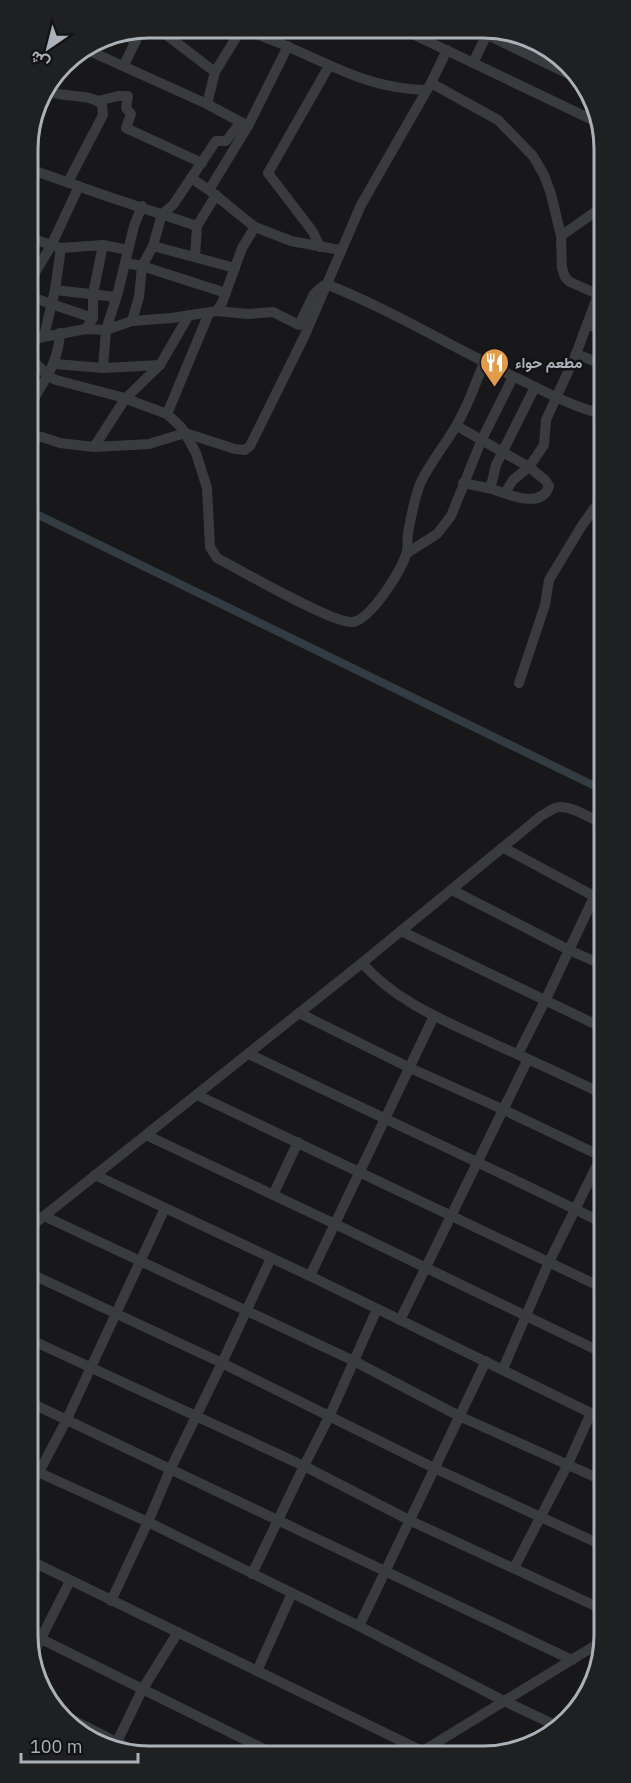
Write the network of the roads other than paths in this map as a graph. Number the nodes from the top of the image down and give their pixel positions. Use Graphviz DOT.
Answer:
graph roads {
  1 [pos="132,38"];
  2 [pos="170,38"];
  3 [pos="237,38"];
  4 [pos="264,38"];
  5 [pos="421,38"];
  6 [pos="485,38"];
  7 [pos="136,40"];
  8 [pos="503,40"];
  9 [pos="288,46"];
  10 [pos="447,50"];
  11 [pos="93,52"];
  12 [pos="473,63"];
  13 [pos="124,66"];
  14 [pos="329,66"];
  15 [pos="560,69"];
  16 [pos="215,72"];
  17 [pos="429,87"];
  18 [pos="53,93"];
  19 [pos="97,100"];
  20 [pos="207,104"];
  21 [pos="589,118"];
  22 [pos="245,124"];
  23 [pos="202,164"];
  24 [pos="38,172"];
  25 [pos="191,178"];
  26 [pos="68,182"];
  27 [pos="79,186"];
  28 [pos="213,193"];
  29 [pos="142,206"];
  30 [pos="594,213"];
  31 [pos="162,214"];
  32 [pos="198,226"];
  33 [pos="255,227"];
  34 [pos="561,236"];
  35 [pos="38,241"];
  36 [pos="104,245"];
  37 [pos="153,246"];
  38 [pos="56,247"];
  39 [pos="320,247"];
  40 [pos="128,250"];
  41 [pos="340,250"];
  42 [pos="195,257"];
  43 [pos="126,263"];
  44 [pos="142,266"];
  45 [pos="235,268"];
  46 [pos="38,271"];
  47 [pos="326,284"];
  48 [pos="594,289"];
  49 [pos="55,290"];
  50 [pos="93,294"];
  51 [pos="226,294"];
  52 [pos="117,297"];
  53 [pos="38,299"];
  54 [pos="51,303"];
  55 [pos="594,306"];
  56 [pos="213,312"];
  57 [pos="189,315"];
  58 [pos="93,318"];
  59 [pos="132,321"];
  60 [pos="587,324"];
  61 [pos="594,327"];
  62 [pos="86,329"];
  63 [pos="106,330"];
  64 [pos="60,333"];
  65 [pos="44,336"];
  66 [pos="38,338"];
  67 [pos="576,354"];
  68 [pos="594,361"];
  69 [pos="484,363"];
  70 [pos="55,364"];
  71 [pos="160,365"];
  72 [pos="38,366"];
  73 [pos="104,368"];
  74 [pos="48,376"];
  75 [pos="513,377"];
  76 [pos="535,387"];
  77 [pos="38,392"];
  78 [pos="556,397"];
  79 [pos="125,399"];
  80 [pos="594,412"];
  81 [pos="167,414"];
  82 [pos="456,426"];
  83 [pos="186,433"];
  84 [pos="38,437"];
  85 [pos="482,439"];
  86 [pos="93,447"];
  87 [pos="503,453"];
  88 [pos="529,467"];
  89 [pos="463,483"];
  90 [pos="489,488"];
  91 [pos="505,493"];
  92 [pos="594,508"];
  93 [pos="406,553"];
  94 [pos="519,683"];
  95 [pos="594,820"];
  96 [pos="504,848"];
  97 [pos="452,890"];
  98 [pos="593,896"];
  99 [pos="593,908"];
  100 [pos="401,931"];
  101 [pos="569,950"];
  102 [pos="593,961"];
  103 [pos="362,963"];
  104 [pos="545,1001"];
  105 [pos="299,1013"];
  106 [pos="434,1016"];
  107 [pos="593,1024"];
  108 [pos="249,1054"];
  109 [pos="523,1056"];
  110 [pos="410,1068"];
  111 [pos="593,1089"];
  112 [pos="197,1095"];
  113 [pos="502,1109"];
  114 [pos="385,1119"];
  115 [pos="146,1135"];
  116 [pos="298,1142"];
  117 [pos="593,1151"];
  118 [pos="478,1161"];
  119 [pos="361,1172"];
  120 [pos="95,1175"];
  121 [pos="593,1175"];
  122 [pos="273,1195"];
  123 [pos="165,1208"];
  124 [pos="576,1210"];
  125 [pos="452,1215"];
  126 [pos="44,1216"];
  127 [pos="593,1218"];
  128 [pos="38,1221"];
  129 [pos="335,1224"];
  130 [pos="271,1258"];
  131 [pos="140,1262"];
  132 [pos="549,1262"];
  133 [pos="426,1267"];
  134 [pos="310,1276"];
  135 [pos="38,1277"];
  136 [pos="593,1283"];
  137 [pos="377,1309"];
  138 [pos="246,1311"];
  139 [pos="117,1315"];
  140 [pos="527,1316"];
  141 [pos="400,1320"];
  142 [pos="38,1344"];
  143 [pos="593,1348"];
  144 [pos="354,1361"];
  145 [pos="486,1361"];
  146 [pos="222,1363"];
  147 [pos="90,1368"];
  148 [pos="503,1370"];
  149 [pos="38,1407"];
  150 [pos="591,1413"];
  151 [pos="196,1415"];
  152 [pos="330,1415"];
  153 [pos="459,1416"];
  154 [pos="66,1421"];
  155 [pos="38,1464"];
  156 [pos="568,1464"];
  157 [pos="303,1466"];
  158 [pos="434,1468"];
  159 [pos="170,1470"];
  160 [pos="38,1472"];
  161 [pos="593,1476"];
  162 [pos="540,1517"];
  163 [pos="277,1521"];
  164 [pos="411,1521"];
  165 [pos="147,1522"];
  166 [pos="593,1541"];
  167 [pos="38,1565"];
  168 [pos="514,1568"];
  169 [pos="386,1571"];
  170 [pos="252,1574"];
  171 [pos="70,1581"];
  172 [pos="292,1593"];
  173 [pos="111,1601"];
  174 [pos="593,1605"];
  175 [pos="359,1626"];
  176 [pos="178,1632"];
  177 [pos="40,1639"];
  178 [pos="38,1643"];
  179 [pos="592,1647"];
  180 [pos="572,1660"];
  181 [pos="257,1671"];
  182 [pos="142,1690"];
  183 [pos="504,1701"];
  184 [pos="550,1723"];
  185 [pos="118,1741"];
  186 [pos="258,1746"];
  187 [pos="408,1746"];
  188 [pos="430,1746"];
  1 -- 7 [label="street"];
  2 -- 16 [label="street"];
  3 -- 16 [label="street"];
  4 -- 9 [label="street"];
  5 -- 10 [label="street"];
  6 -- 12 [label="street"];
  7 -- 13 [label="street"];
  8 -- 15 [label="street"];
  9 -- 14 [label="street"];
  9 -- 22 [label="street"];
  10 -- 12 [label="street"];
  10 -- 17 [label="street"];
  11 -- 13 [label="street"];
  12 -- 21 [label="street"];
  13 -- 20 [label="street"];
  14 -- 17 [label="street"];
  14 -- 39 [label="street"];
  16 -- 20 [label="street"];
  17 -- 34 [label="street"];
  17 -- 41 [label="street"];
  18 -- 19 [label="street"];
  19 -- 23 [label="street"];
  19 -- 26 [label="street"];
  20 -- 22 [label="street"];
  22 -- 23 [label="street"];
  22 -- 28 [label="street"];
  23 -- 25 [label="street"];
  24 -- 26 [label="street"];
  25 -- 28 [label="street"];
  25 -- 31 [label="street"];
  26 -- 27 [label="street"];
  27 -- 29 [label="street"];
  27 -- 38 [label="street"];
  28 -- 32 [label="street"];
  28 -- 33 [label="street"];
  29 -- 31 [label="street"];
  29 -- 40 [label="street"];
  30 -- 34 [label="street"];
  31 -- 32 [label="street"];
  31 -- 37 [label="street"];
  32 -- 42 [label="street"];
  33 -- 39 [label="street"];
  33 -- 45 [label="street"];
  34 -- 48 [label="street"];
  35 -- 38 [label="street"];
  36 -- 38 [label="street"];
  36 -- 40 [label="street"];
  36 -- 50 [label="street"];
  37 -- 42 [label="street"];
  37 -- 44 [label="street"];
  38 -- 46 [label="street"];
  38 -- 49 [label="street"];
  39 -- 41 [label="street"];
  40 -- 43 [label="street"];
  41 -- 47 [label="street"];
  42 -- 45 [label="street"];
  43 -- 44 [label="street"];
  43 -- 52 [label="street"];
  44 -- 51 [label="street"];
  44 -- 59 [label="street"];
  45 -- 51 [label="street"];
  47 -- 56 [label="street"];
  47 -- 69 [label="street"];
  47 -- 83 [label="street"];
  49 -- 50 [label="street"];
  49 -- 54 [label="street"];
  50 -- 52 [label="street"];
  50 -- 58 [label="street"];
  51 -- 56 [label="street"];
  52 -- 63 [label="street"];
  53 -- 54 [label="street"];
  54 -- 58 [label="street"];
  54 -- 65 [label="street"];
  55 -- 60 [label="street"];
  56 -- 57 [label="street"];
  56 -- 81 [label="street"];
  57 -- 59 [label="street"];
  57 -- 71 [label="street"];
  58 -- 62 [label="street"];
  59 -- 63 [label="street"];
  60 -- 61 [label="street"];
  60 -- 67 [label="street"];
  62 -- 63 [label="street"];
  62 -- 64 [label="street"];
  63 -- 73 [label="street"];
  64 -- 65 [label="street"];
  64 -- 70 [label="street"];
  65 -- 66 [label="street"];
  67 -- 68 [label="street"];
  67 -- 78 [label="street"];
  69 -- 75 [label="street"];
  69 -- 82 [label="street"];
  70 -- 73 [label="street"];
  70 -- 74 [label="street"];
  71 -- 73 [label="street"];
  71 -- 79 [label="street"];
  72 -- 74 [label="street"];
  74 -- 77 [label="street"];
  74 -- 79 [label="street"];
  75 -- 76 [label="street"];
  75 -- 85 [label="street"];
  76 -- 78 [label="street"];
  76 -- 87 [label="street"];
  78 -- 80 [label="street"];
  78 -- 88 [label="street"];
  79 -- 81 [label="street"];
  79 -- 86 [label="street"];
  81 -- 83 [label="street"];
  82 -- 85 [label="street"];
  82 -- 93 [label="street"];
  83 -- 86 [label="street"];
  83 -- 93 [label="street"];
  84 -- 86 [label="street"];
  85 -- 87 [label="street"];
  85 -- 89 [label="street"];
  87 -- 88 [label="street"];
  87 -- 90 [label="street"];
  88 -- 91 [label="street"];
  88 -- 91 [label="street"];
  89 -- 90 [label="street"];
  89 -- 93 [label="street"];
  90 -- 91 [label="street"];
  92 -- 94 [label="street"];
  95 -- 96 [label="street"];
  96 -- 97 [label="street"];
  96 -- 98 [label="street"];
  97 -- 100 [label="street"];
  97 -- 101 [label="street"];
  99 -- 101 [label="street"];
  100 -- 103 [label="street"];
  100 -- 104 [label="street"];
  101 -- 102 [label="street"];
  101 -- 104 [label="street"];
  103 -- 105 [label="street"];
  103 -- 106 [label="street"];
  104 -- 107 [label="street"];
  104 -- 109 [label="street"];
  105 -- 108 [label="street"];
  105 -- 110 [label="street"];
  106 -- 109 [label="street"];
  106 -- 110 [label="street"];
  108 -- 112 [label="street"];
  108 -- 114 [label="street"];
  109 -- 111 [label="street"];
  109 -- 113 [label="street"];
  110 -- 113 [label="street"];
  110 -- 114 [label="street"];
  112 -- 115 [label="street"];
  112 -- 116 [label="street"];
  113 -- 117 [label="street"];
  113 -- 118 [label="street"];
  114 -- 118 [label="street"];
  114 -- 119 [label="street"];
  115 -- 120 [label="street"];
  115 -- 122 [label="street"];
  116 -- 119 [label="street"];
  116 -- 122 [label="street"];
  118 -- 124 [label="street"];
  118 -- 125 [label="street"];
  119 -- 125 [label="street"];
  119 -- 129 [label="street"];
  120 -- 123 [label="street"];
  120 -- 126 [label="street"];
  121 -- 124 [label="street"];
  122 -- 129 [label="street"];
  123 -- 130 [label="street"];
  123 -- 131 [label="street"];
  124 -- 127 [label="street"];
  124 -- 132 [label="street"];
  125 -- 132 [label="street"];
  125 -- 133 [label="street"];
  126 -- 128 [label="street"];
  126 -- 131 [label="street"];
  129 -- 133 [label="street"];
  129 -- 134 [label="street"];
  130 -- 134 [label="street"];
  130 -- 138 [label="street"];
  131 -- 138 [label="street"];
  131 -- 139 [label="street"];
  132 -- 136 [label="street"];
  132 -- 140 [label="street"];
  133 -- 140 [label="street"];
  133 -- 141 [label="street"];
  134 -- 137 [label="street"];
  135 -- 139 [label="street"];
  137 -- 141 [label="street"];
  137 -- 144 [label="street"];
  138 -- 144 [label="street"];
  138 -- 146 [label="street"];
  139 -- 146 [label="street"];
  139 -- 147 [label="street"];
  140 -- 143 [label="street"];
  140 -- 148 [label="street"];
  141 -- 145 [label="street"];
  142 -- 147 [label="street"];
  144 -- 152 [label="street"];
  144 -- 153 [label="street"];
  145 -- 148 [label="street"];
  145 -- 153 [label="street"];
  146 -- 151 [label="street"];
  146 -- 152 [label="street"];
  147 -- 151 [label="street"];
  147 -- 154 [label="street"];
  148 -- 150 [label="street"];
  149 -- 154 [label="street"];
  150 -- 156 [label="street"];
  151 -- 157 [label="street"];
  151 -- 159 [label="street"];
  152 -- 157 [label="street"];
  152 -- 158 [label="street"];
  153 -- 156 [label="street"];
  153 -- 158 [label="street"];
  154 -- 155 [label="street"];
  154 -- 159 [label="street"];
  156 -- 161 [label="street"];
  156 -- 162 [label="street"];
  157 -- 163 [label="street"];
  157 -- 164 [label="street"];
  158 -- 162 [label="street"];
  158 -- 164 [label="street"];
  159 -- 163 [label="street"];
  159 -- 165 [label="street"];
  160 -- 165 [label="street"];
  162 -- 166 [label="street"];
  162 -- 168 [label="street"];
  163 -- 169 [label="street"];
  163 -- 170 [label="street"];
  164 -- 168 [label="street"];
  164 -- 169 [label="street"];
  165 -- 170 [label="street"];
  165 -- 173 [label="street"];
  167 -- 171 [label="street"];
  168 -- 174 [label="street"];
  169 -- 175 [label="street"];
  169 -- 180 [label="street"];
  170 -- 172 [label="street"];
  171 -- 173 [label="street"];
  171 -- 177 [label="street"];
  172 -- 175 [label="street"];
  172 -- 181 [label="street"];
  173 -- 176 [label="street"];
  175 -- 183 [label="street"];
  176 -- 181 [label="street"];
  176 -- 182 [label="street"];
  177 -- 178 [label="street"];
  177 -- 182 [label="street"];
  179 -- 180 [label="street"];
  180 -- 183 [label="street"];
  181 -- 187 [label="street"];
  182 -- 185 [label="street"];
  182 -- 186 [label="street"];
  183 -- 184 [label="street"];
  183 -- 188 [label="street"];
}
